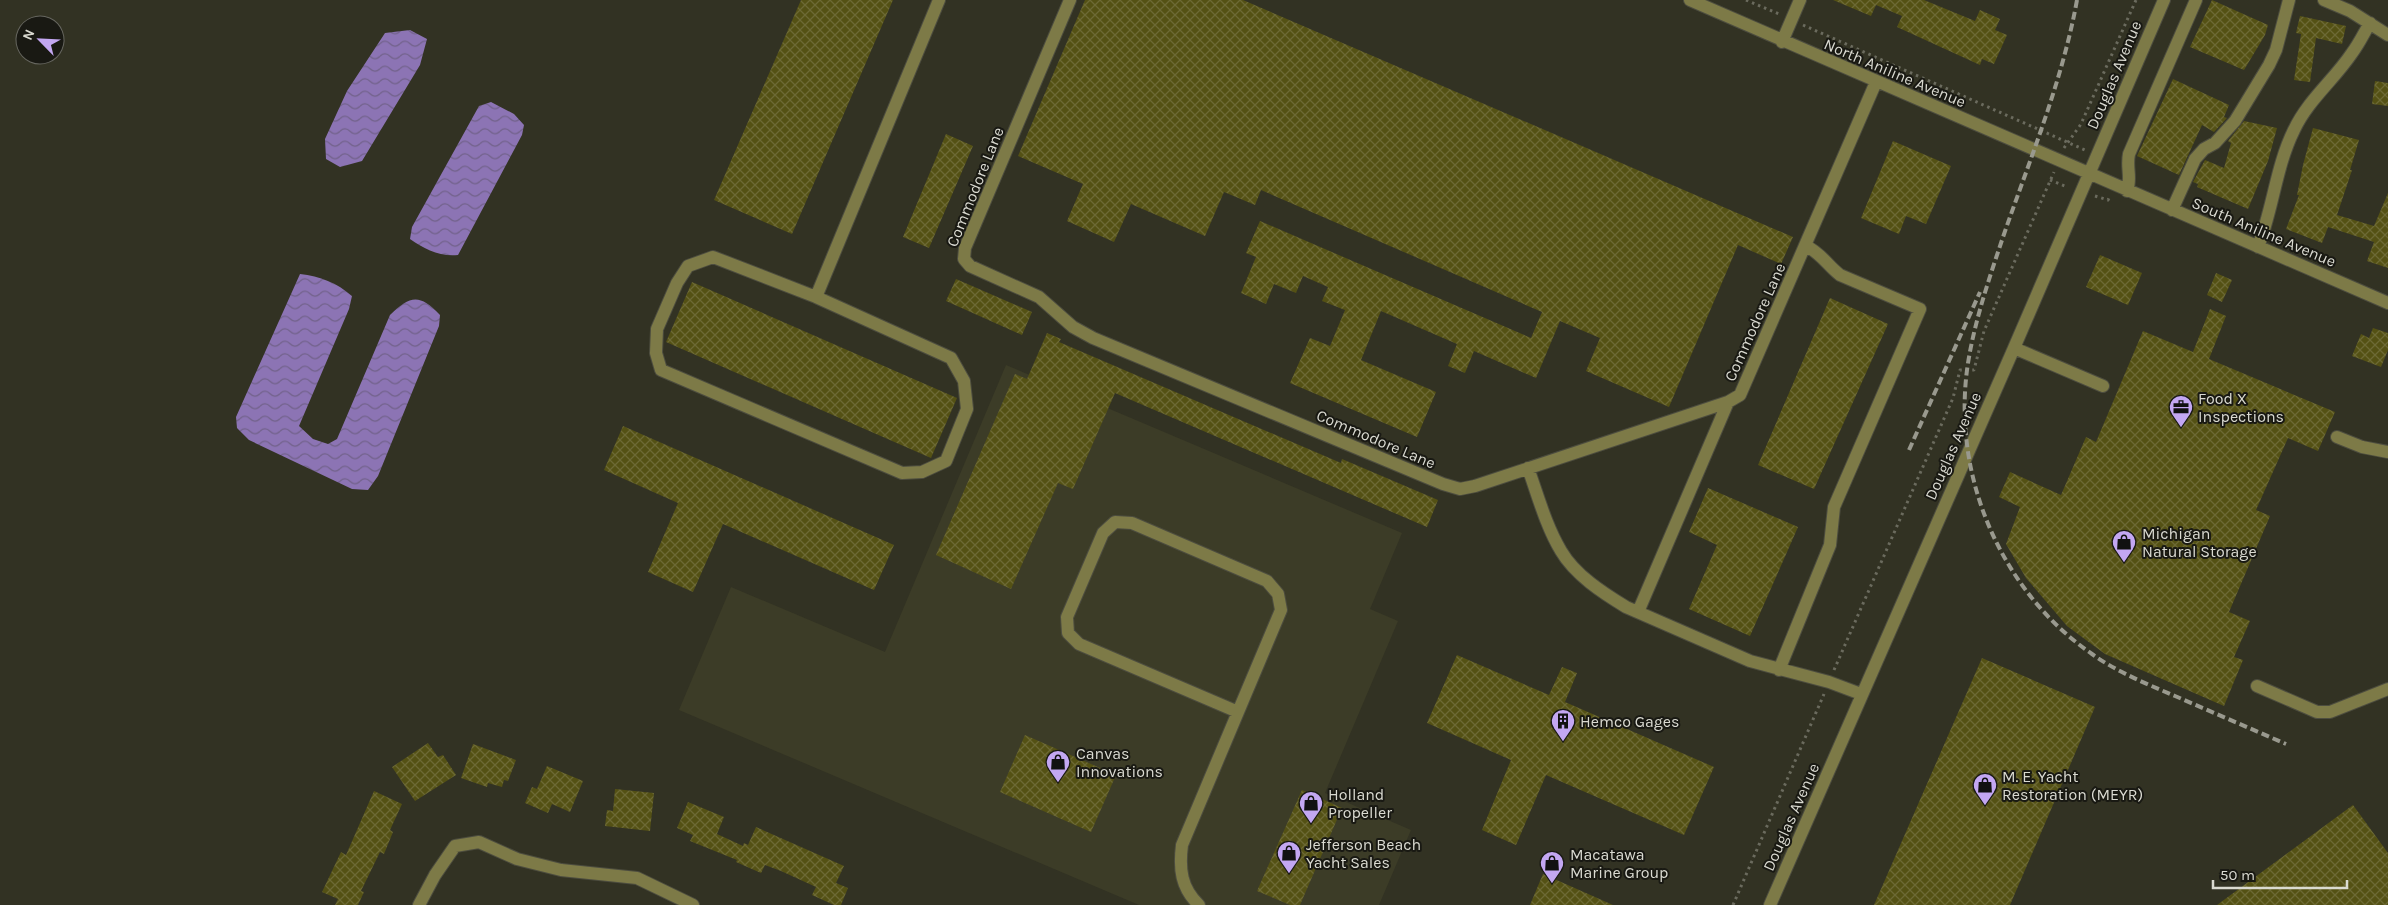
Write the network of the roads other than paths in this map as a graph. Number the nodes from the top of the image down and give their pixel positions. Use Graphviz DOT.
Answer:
graph roads {
  1 [pos="939,0"];
  2 [pos="1070,0"];
  3 [pos="1690,0"];
  4 [pos="1800,0"];
  5 [pos="2164,0"];
  6 [pos="2196,0"];
  7 [pos="2289,0"];
  8 [pos="2324,0"];
  9 [pos="2370,23"];
  10 [pos="2388,35"];
  11 [pos="1782,42"];
  12 [pos="1876,82"];
  13 [pos="2089,174"];
  14 [pos="2127,191"];
  15 [pos="2172,210"];
  16 [pos="1806,246"];
  17 [pos="2258,247"];
  18 [pos="816,297"];
  19 [pos="2388,303"];
  20 [pos="2014,348"];
  21 [pos="2103,386"];
  22 [pos="1728,402"];
  23 [pos="2337,437"];
  24 [pos="2388,452"];
  25 [pos="1528,468"];
  26 [pos="1638,612"];
  27 [pos="1779,670"];
  28 [pos="2257,686"];
  29 [pos="2388,689"];
  30 [pos="1861,694"];
  31 [pos="1238,712"];
  32 [pos="419,905"];
  33 [pos="693,905"];
  34 [pos="1199,905"];
  35 [pos="1770,905"];
  1 -- 18 [label="street"];
  2 -- 25 [label="street, Commodore Lane"];
  3 -- 11 [label="street, North Aniline Avenue"];
  4 -- 11 [label="street"];
  5 -- 13 [label="street, Douglas Avenue"];
  6 -- 14 [label="street"];
  7 -- 15 [label="street"];
  8 -- 9 [label="street"];
  9 -- 10 [label="street"];
  9 -- 17 [label="street"];
  11 -- 12 [label="street, North Aniline Avenue"];
  12 -- 13 [label="street, North Aniline Avenue"];
  12 -- 16 [label="street, Commodore Lane"];
  13 -- 14 [label="street, South Aniline Avenue"];
  13 -- 20 [label="street, Douglas Avenue"];
  14 -- 15 [label="street, South Aniline Avenue"];
  15 -- 17 [label="street, South Aniline Avenue"];
  16 -- 22 [label="street, Commodore Lane"];
  16 -- 27 [label="street"];
  17 -- 19 [label="street, South Aniline Avenue"];
  18 -- 18 [label="street"];
  20 -- 21 [label="street"];
  20 -- 30 [label="street, Douglas Avenue"];
  22 -- 25 [label="street, Commodore Lane"];
  22 -- 26 [label="street"];
  23 -- 24 [label="street"];
  25 -- 26 [label="street"];
  26 -- 27 [label="street"];
  27 -- 30 [label="street"];
  28 -- 29 [label="street"];
  30 -- 35 [label="street, Douglas Avenue"];
  31 -- 31 [label="street"];
  31 -- 34 [label="street"];
  32 -- 33 [label="street"];
}
